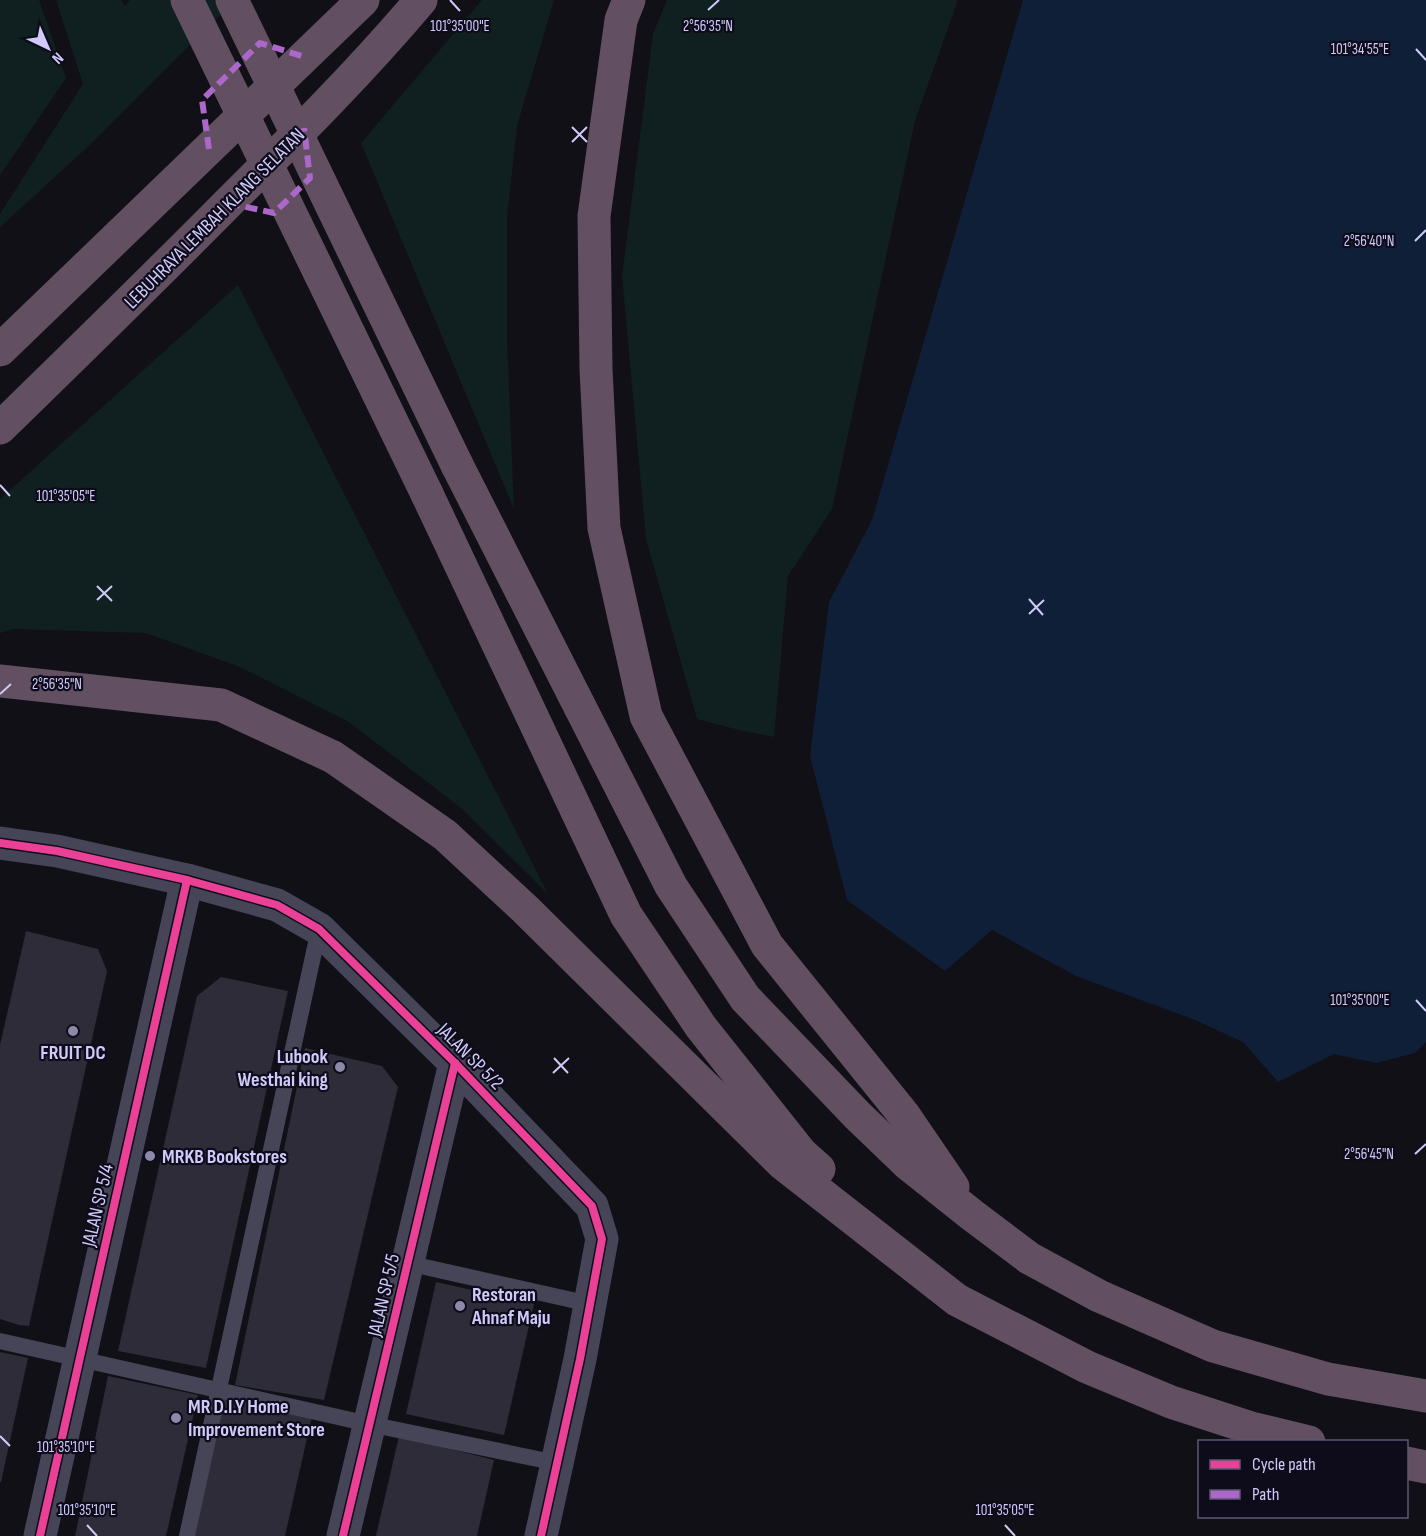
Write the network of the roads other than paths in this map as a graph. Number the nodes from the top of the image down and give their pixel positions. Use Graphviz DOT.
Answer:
graph roads {
  1 [pos="187,0"];
  2 [pos="232,0"];
  3 [pos="421,0"];
  4 [pos="629,0"];
  5 [pos="358,4"];
  6 [pos="0,350"];
  7 [pos="0,429"];
  8 [pos="0,681"];
  9 [pos="0,843"];
  10 [pos="187,880"];
  11 [pos="320,929"];
  12 [pos="455,1063"];
  13 [pos="972,1215"];
  14 [pos="407,1263"];
  15 [pos="957,1300"];
  16 [pos="590,1304"];
  17 [pos="0,1341"];
  18 [pos="80,1358"];
  19 [pos="220,1390"];
  20 [pos="1426,1396"];
  21 [pos="369,1424"];
  22 [pos="1301,1440"];
  23 [pos="557,1463"];
  24 [pos="1408,1463"];
  25 [pos="1426,1467"];
  26 [pos="40,1536"];
  27 [pos="187,1536"];
  28 [pos="343,1536"];
  29 [pos="541,1536"];
  1 -- 15 [label="highway, bridge"];
  2 -- 13 [label="highway, bridge"];
  3 -- 7 [label="highway, LEBUHRAYA LEMBAH KLANG SELATAN"];
  4 -- 13 [label="highway"];
  5 -- 6 [label="highway"];
  8 -- 15 [label="highway"];
  9 -- 10 [label="street, JALAN SP 5/2"];
  10 -- 11 [label="street, JALAN SP 5/2"];
  10 -- 18 [label="street, JALAN SP 5/4"];
  11 -- 12 [label="street, JALAN SP 5/2"];
  11 -- 19 [label="lane"];
  12 -- 14 [label="street, JALAN SP 5/5"];
  12 -- 16 [label="street, JALAN SP 5/2"];
  13 -- 20 [label="highway"];
  14 -- 16 [label="lane"];
  14 -- 21 [label="street, JALAN SP 5/5"];
  15 -- 22 [label="highway"];
  16 -- 23 [label="street, JALAN SP 5/2"];
  17 -- 18 [label="lane"];
  18 -- 19 [label="lane"];
  18 -- 26 [label="street, JALAN SP 5/4"];
  19 -- 21 [label="lane"];
  19 -- 27 [label="lane"];
  21 -- 23 [label="lane"];
  21 -- 28 [label="street, JALAN SP 5/5"];
  23 -- 29 [label="street, JALAN SP 5/2"];
  24 -- 25 [label="highway"];
}
